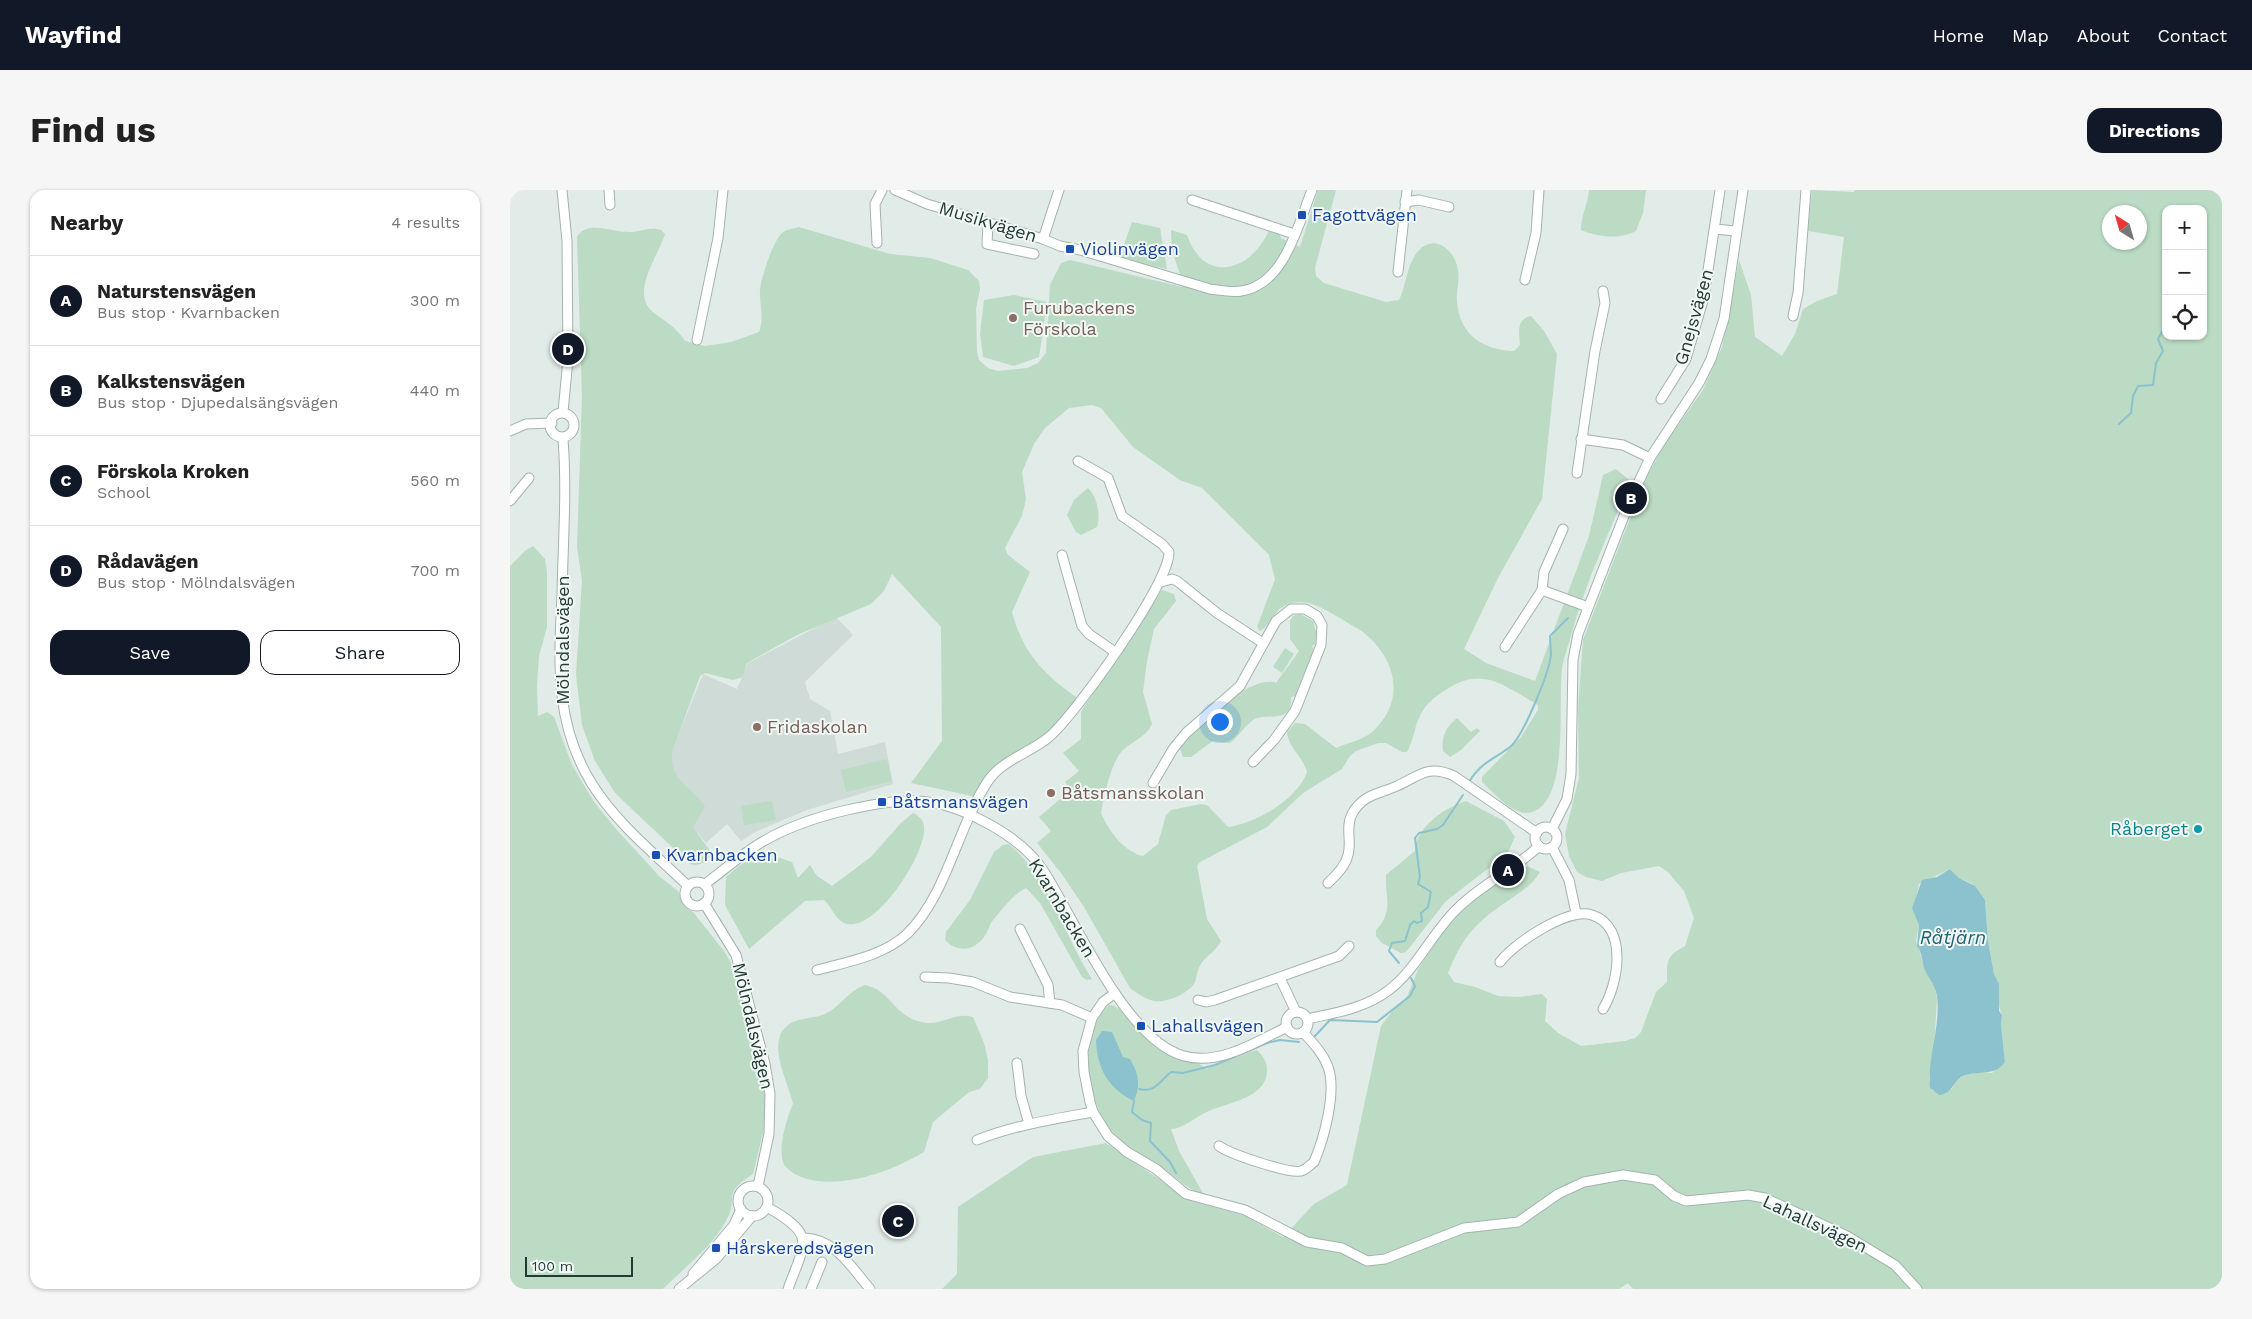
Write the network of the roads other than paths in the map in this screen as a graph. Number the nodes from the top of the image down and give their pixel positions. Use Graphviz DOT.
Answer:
graph roads {
  1 [pos="562,190"];
  2 [pos="609,190"];
  3 [pos="723,190"];
  4 [pos="882,190"];
  5 [pos="895,190"];
  6 [pos="1059,190"];
  7 [pos="1312,190"];
  8 [pos="1407,190"];
  9 [pos="1539,190"];
  10 [pos="1720,190"];
  11 [pos="1743,190"];
  12 [pos="1806,190"];
  13 [pos="1192,200"];
  14 [pos="1405,202"];
  15 [pos="610,205"];
  16 [pos="1449,207"];
  17 [pos="988,223"];
  18 [pos="1715,229"];
  19 [pos="1735,231"];
  20 [pos="1294,234"];
  21 [pos="1043,239"];
  22 [pos="877,243"];
  23 [pos="1034,254"];
  24 [pos="1398,272"];
  25 [pos="1525,280"];
  26 [pos="1603,291"];
  27 [pos="1793,316"];
  28 [pos="697,340"];
  29 [pos="1660,400"];
  30 [pos="564,412"];
  31 [pos="552,423"];
  32 [pos="510,431"];
  33 [pos="563,439"];
  34 [pos="1581,439"];
  35 [pos="1650,458"];
  36 [pos="1078,462"];
  37 [pos="1577,473"];
  38 [pos="529,478"];
  39 [pos="510,501"];
  40 [pos="1563,529"];
  41 [pos="1062,555"];
  42 [pos="1160,582"];
  43 [pos="1542,590"];
  44 [pos="1588,608"];
  45 [pos="1263,643"];
  46 [pos="1505,647"];
  47 [pos="1115,652"];
  48 [pos="1253,762"];
  49 [pos="1153,783"];
  50 [pos="971,814"];
  51 [pos="1552,829"];
  52 [pos="1537,833"];
  53 [pos="1539,846"];
  54 [pos="1552,847"];
  55 [pos="1328,883"];
  56 [pos="705,884"];
  57 [pos="688,886"];
  58 [pos="704,903"];
  59 [pos="1576,913"];
  60 [pos="1020,930"];
  61 [pos="1349,946"];
  62 [pos="1500,962"];
  63 [pos="816,970"];
  64 [pos="925,977"];
  65 [pos="1280,978"];
  66 [pos="1115,993"];
  67 [pos="1198,1000"];
  68 [pos="1050,1003"];
  69 [pos="1603,1009"];
  70 [pos="1296,1012"];
  71 [pos="1092,1018"];
  72 [pos="1307,1019"];
  73 [pos="1287,1028"];
  74 [pos="1302,1032"];
  75 [pos="1017,1063"];
  76 [pos="1093,1112"];
  77 [pos="1029,1124"];
  78 [pos="977,1140"];
  79 [pos="1219,1146"];
  80 [pos="758,1186"];
  81 [pos="767,1207"];
  82 [pos="741,1209"];
  83 [pos="752,1216"];
  84 [pos="804,1238"];
  85 [pos="822,1262"];
  86 [pos="679,1289"];
  87 [pos="788,1289"];
  88 [pos="811,1289"];
  89 [pos="870,1289"];
  90 [pos="1918,1289"];
  1 -- 30 [label="street"];
  2 -- 15 [label="street"];
  3 -- 28 [label="street"];
  4 -- 22 [label="street"];
  5 -- 17 [label="street, Musikvägen"];
  6 -- 21 [label="street"];
  7 -- 20 [label="street, Musikvägen"];
  8 -- 14 [label="street"];
  9 -- 25 [label="street"];
  10 -- 18 [label="street, Gnejsvägen"];
  11 -- 19 [label="street"];
  12 -- 27 [label="street"];
  13 -- 20 [label="street"];
  14 -- 16 [label="street"];
  14 -- 24 [label="street"];
  17 -- 21 [label="street, Musikvägen"];
  17 -- 23 [label="street"];
  18 -- 19 [label="street"];
  18 -- 29 [label="street, Gnejsvägen"];
  19 -- 35 [label="street"];
  20 -- 21 [label="street, Musikvägen"];
  26 -- 34 [label="street"];
  30 -- 31 [label="street"];
  30 -- 33 [label="street"];
  31 -- 32 [label="street"];
  31 -- 33 [label="street"];
  33 -- 57 [label="street, Mölndalsvägen"];
  34 -- 35 [label="street"];
  34 -- 37 [label="street"];
  35 -- 44 [label="street"];
  36 -- 42 [label="street"];
  38 -- 39 [label="street"];
  40 -- 43 [label="street"];
  41 -- 47 [label="street"];
  42 -- 45 [label="street"];
  42 -- 47 [label="street"];
  43 -- 44 [label="street"];
  43 -- 46 [label="street"];
  44 -- 51 [label="street"];
  45 -- 48 [label="street"];
  45 -- 49 [label="street"];
  47 -- 50 [label="street"];
  50 -- 56 [label="street, Kvarnbacken"];
  50 -- 63 [label="street"];
  50 -- 66 [label="street, Kvarnbacken"];
  51 -- 52 [label="street"];
  51 -- 54 [label="street"];
  52 -- 53 [label="street"];
  52 -- 55 [label="street"];
  53 -- 54 [label="street"];
  53 -- 72 [label="street"];
  54 -- 59 [label="street"];
  56 -- 57 [label="street"];
  56 -- 58 [label="street"];
  57 -- 58 [label="street"];
  58 -- 80 [label="street, Mölndalsvägen"];
  59 -- 62 [label="street"];
  59 -- 69 [label="street"];
  60 -- 68 [label="street"];
  61 -- 65 [label="street"];
  64 -- 68 [label="street"];
  65 -- 67 [label="street"];
  65 -- 70 [label="street"];
  66 -- 71 [label="street, Lahallsvägen"];
  66 -- 73 [label="street, Kvarnbacken"];
  68 -- 71 [label="street"];
  70 -- 72 [label="street"];
  70 -- 73 [label="street"];
  71 -- 76 [label="street, Lahallsvägen"];
  72 -- 74 [label="street"];
  73 -- 74 [label="street"];
  74 -- 79 [label="street"];
  75 -- 77 [label="street"];
  76 -- 77 [label="street"];
  76 -- 90 [label="street, Lahallsvägen"];
  77 -- 78 [label="street"];
  80 -- 81 [label="street"];
  80 -- 82 [label="street"];
  81 -- 83 [label="street"];
  81 -- 84 [label="street"];
  82 -- 83 [label="street"];
  82 -- 86 [label="street"];
  83 -- 86 [label="street"];
  84 -- 87 [label="street"];
  84 -- 89 [label="street"];
  85 -- 88 [label="street"];
}
